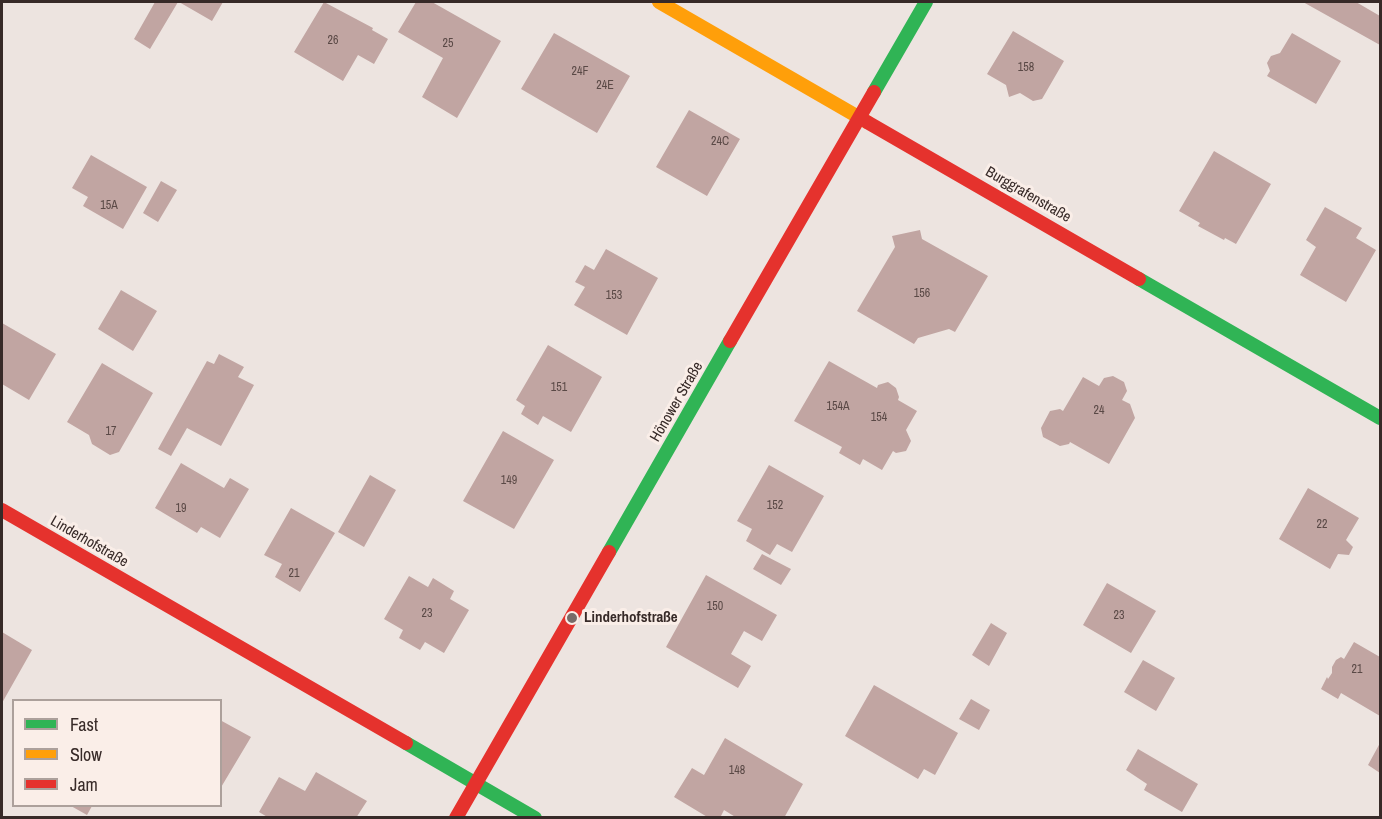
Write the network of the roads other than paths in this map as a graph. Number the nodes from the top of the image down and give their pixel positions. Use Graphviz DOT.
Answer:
graph roads {
  1 [pos="659,2"];
  2 [pos="926,2"];
  3 [pos="859,117"];
  4 [pos="1380,418"];
  5 [pos="2,510"];
  6 [pos="475,783"];
  7 [pos="456,818"];
  8 [pos="535,818"];
  1 -- 3 [label="street, Burggrafenstraße"];
  2 -- 3 [label="street, Hönower Straße"];
  3 -- 4 [label="street, Burggrafenstraße"];
  3 -- 6 [label="street, Hönower Straße"];
  5 -- 6 [label="street, Linderhofstraße"];
  6 -- 7 [label="street, Hönower Straße"];
  6 -- 8 [label="street, Linderhofstraße"];
}
